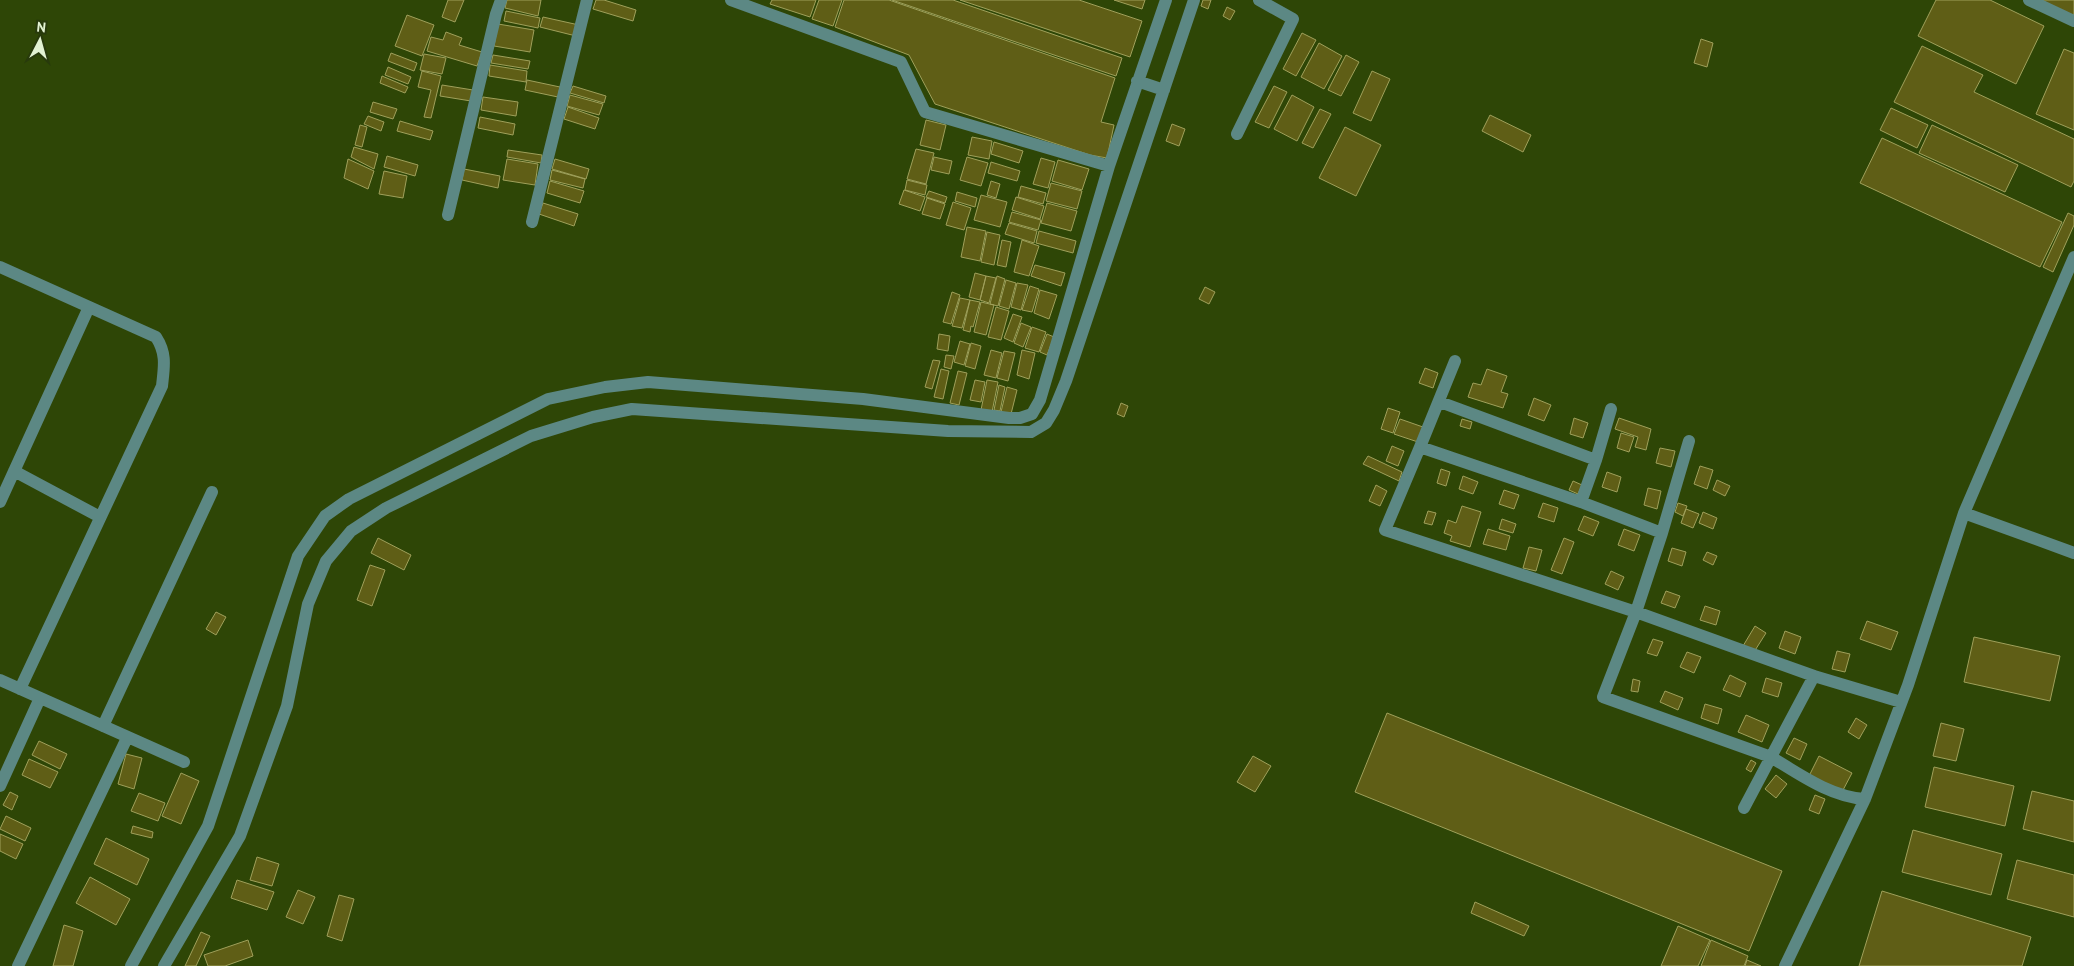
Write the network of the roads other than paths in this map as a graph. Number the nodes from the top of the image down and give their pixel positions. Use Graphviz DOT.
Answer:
graph roads {
  1 [pos="501,0"];
  2 [pos="587,0"];
  3 [pos="730,0"];
  4 [pos="1166,0"];
  5 [pos="1194,0"];
  6 [pos="1259,0"];
  7 [pos="2029,0"];
  8 [pos="2074,21"];
  9 [pos="1137,81"];
  10 [pos="1164,90"];
  11 [pos="1237,134"];
  12 [pos="1109,166"];
  13 [pos="448,215"];
  14 [pos="532,222"];
  15 [pos="2074,257"];
  16 [pos="2,273"];
  17 [pos="89,307"];
  18 [pos="1455,361"];
  19 [pos="1440,402"];
  20 [pos="1611,409"];
  21 [pos="1689,441"];
  22 [pos="1420,446"];
  23 [pos="1596,460"];
  24 [pos="14,471"];
  25 [pos="212,492"];
  26 [pos="0,502"];
  27 [pos="1581,502"];
  28 [pos="1964,513"];
  29 [pos="100,517"];
  30 [pos="1662,533"];
  31 [pos="2074,553"];
  32 [pos="1636,612"];
  33 [pos="1814,676"];
  34 [pos="0,680"];
  35 [pos="20,689"];
  36 [pos="40,698"];
  37 [pos="1901,702"];
  38 [pos="103,726"];
  39 [pos="128,738"];
  40 [pos="1770,757"];
  41 [pos="184,762"];
  42 [pos="0,786"];
  43 [pos="1865,799"];
  44 [pos="1744,808"];
  45 [pos="18,966"];
  46 [pos="131,966"];
  47 [pos="164,966"];
  48 [pos="1785,966"];
  1 -- 13 [label="street"];
  2 -- 14 [label="street"];
  3 -- 12 [label="street"];
  4 -- 9 [label="street"];
  5 -- 10 [label="street"];
  6 -- 11 [label="street"];
  7 -- 8 [label="street"];
  9 -- 10 [label="street"];
  9 -- 12 [label="street"];
  10 -- 47 [label="street"];
  12 -- 46 [label="street"];
  15 -- 28 [label="street"];
  16 -- 17 [label="street"];
  17 -- 24 [label="street"];
  17 -- 29 [label="street"];
  18 -- 19 [label="street"];
  19 -- 22 [label="street"];
  19 -- 23 [label="street"];
  20 -- 23 [label="street"];
  21 -- 30 [label="street"];
  22 -- 27 [label="street"];
  22 -- 32 [label="street"];
  23 -- 27 [label="street"];
  24 -- 26 [label="street"];
  24 -- 29 [label="street"];
  25 -- 38 [label="street"];
  27 -- 30 [label="street"];
  28 -- 31 [label="street"];
  28 -- 37 [label="street"];
  29 -- 35 [label="street"];
  30 -- 32 [label="street"];
  32 -- 33 [label="street"];
  32 -- 40 [label="street"];
  33 -- 37 [label="street"];
  33 -- 40 [label="street"];
  34 -- 35 [label="street"];
  35 -- 36 [label="street"];
  36 -- 38 [label="street"];
  36 -- 42 [label="street"];
  37 -- 43 [label="street"];
  38 -- 39 [label="street"];
  39 -- 41 [label="street"];
  39 -- 45 [label="street"];
  40 -- 43 [label="street"];
  40 -- 44 [label="street"];
  43 -- 48 [label="street"];
}
